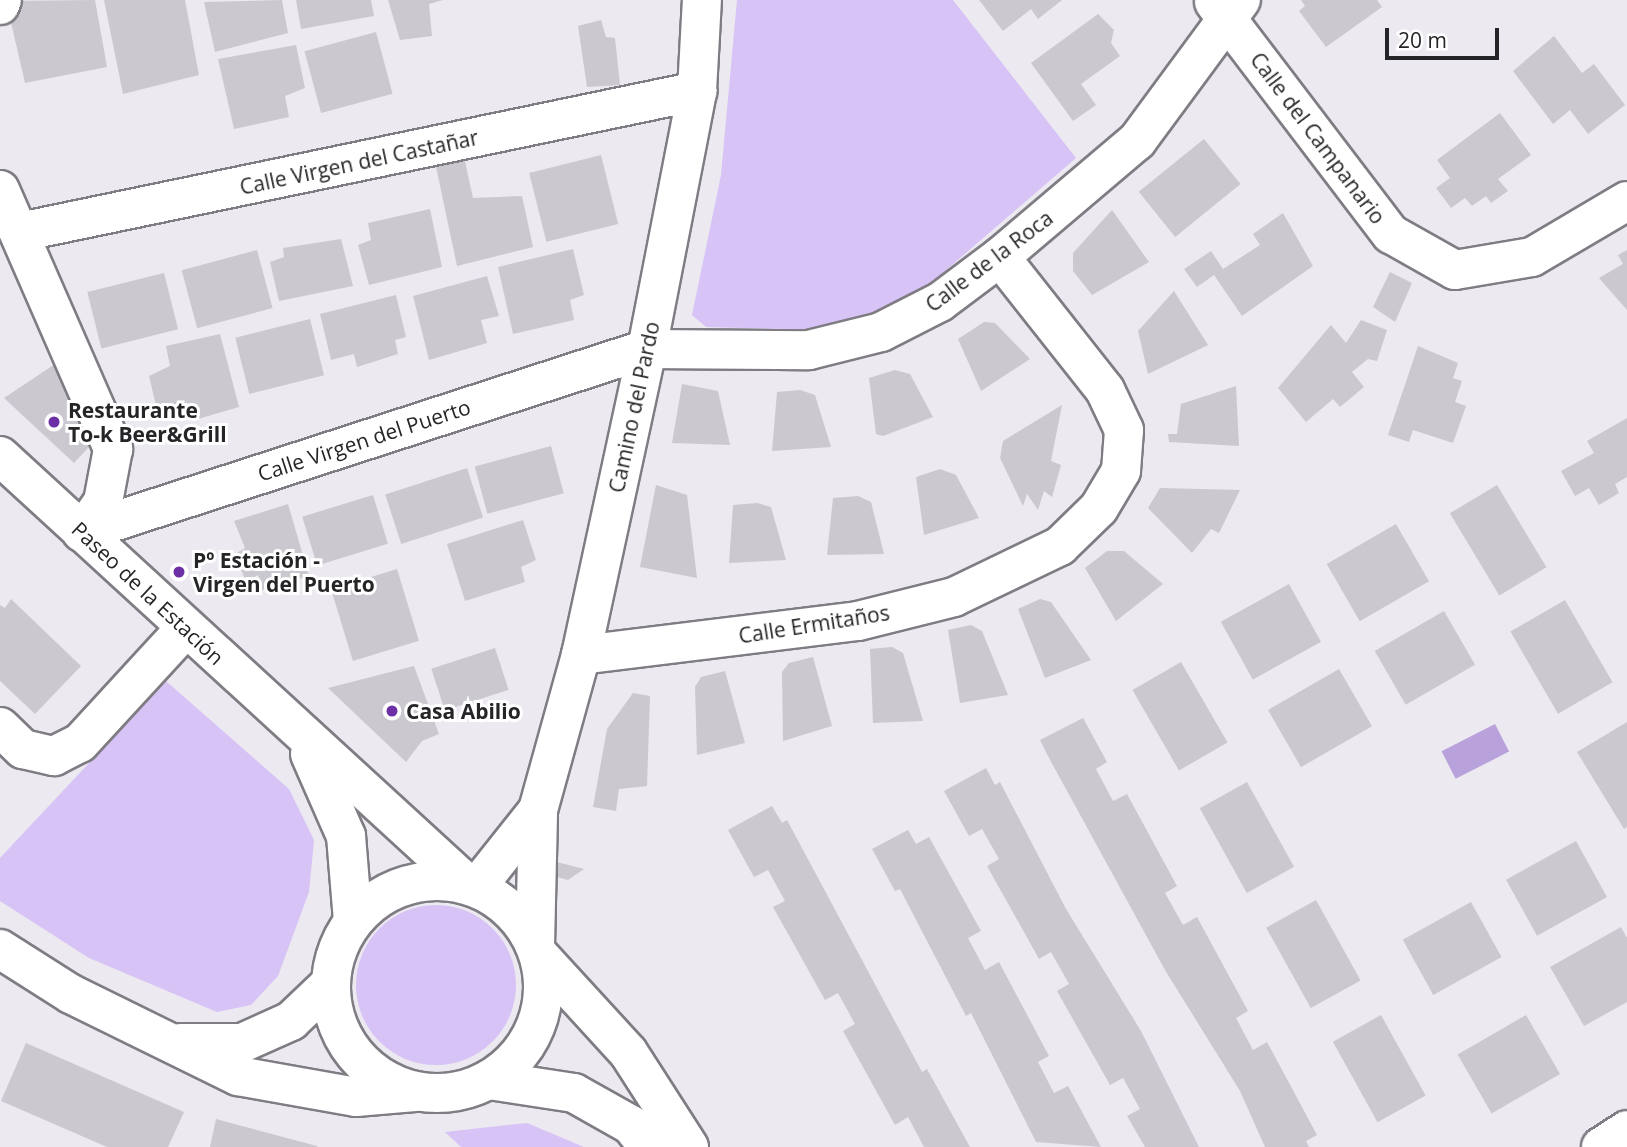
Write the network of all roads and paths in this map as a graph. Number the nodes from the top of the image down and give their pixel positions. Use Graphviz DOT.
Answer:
graph roads {
  1 [pos="2,0"];
  2 [pos="702,0"];
  3 [pos="0,5"];
  4 [pos="1228,7"];
  5 [pos="697,91"];
  6 [pos="0,190"];
  7 [pos="1627,201"];
  8 [pos="20,232"];
  9 [pos="1000,257"];
  10 [pos="647,349"];
  11 [pos="0,456"];
  12 [pos="82,532"];
  13 [pos="185,629"];
  14 [pos="581,655"];
  15 [pos="0,727"];
  16 [pos="297,730"];
  17 [pos="538,810"];
  18 [pos="472,887"];
  19 [pos="353,922"];
  20 [pos="0,949"];
  21 [pos="537,951"];
  22 [pos="331,983"];
  23 [pos="172,1043"];
  24 [pos="489,1080"];
  25 [pos="417,1092"];
  26 [pos="1627,1130"];
  27 [pos="648,1147"];
  28 [pos="689,1147"];
  29 [pos="1601,1147"];
  1 -- 3 [label="street"];
  2 -- 5 [label="street, Camino del Pardo"];
  4 -- 7 [label="street, Calle del Campanario"];
  4 -- 9 [label="street, Calle de la Roca"];
  5 -- 8 [label="street, Calle Virgen del Castañar"];
  5 -- 10 [label="street, Camino del Pardo"];
  6 -- 8 [label="street"];
  8 -- 12 [label="street"];
  9 -- 10 [label="street, Calle de la Roca"];
  9 -- 14 [label="street, Calle Ermitaños"];
  10 -- 12 [label="street, Calle Virgen del Puerto"];
  10 -- 14 [label="street, Camino del Pardo"];
  11 -- 12 [label="street, Paseo de la Estación"];
  12 -- 13 [label="street, Paseo de la Estación"];
  13 -- 15 [label="street"];
  13 -- 16 [label="street, Paseo de la Estación"];
  14 -- 17 [label="street, Camino del Pardo"];
  16 -- 18 [label="street, Paseo de la Estación"];
  16 -- 19 [label="street, Paseo de la Estación"];
  17 -- 18 [label="street, Camino del Pardo"];
  17 -- 21 [label="street, Camino del Pardo"];
  18 -- 19 [label="street"];
  18 -- 21 [label="street"];
  19 -- 22 [label="street"];
  20 -- 23 [label="street"];
  21 -- 24 [label="street"];
  21 -- 28 [label="street"];
  22 -- 23 [label="street"];
  22 -- 25 [label="street"];
  23 -- 25 [label="street"];
  24 -- 25 [label="street"];
  24 -- 27 [label="street"];
  26 -- 29 [label="street"];
}
